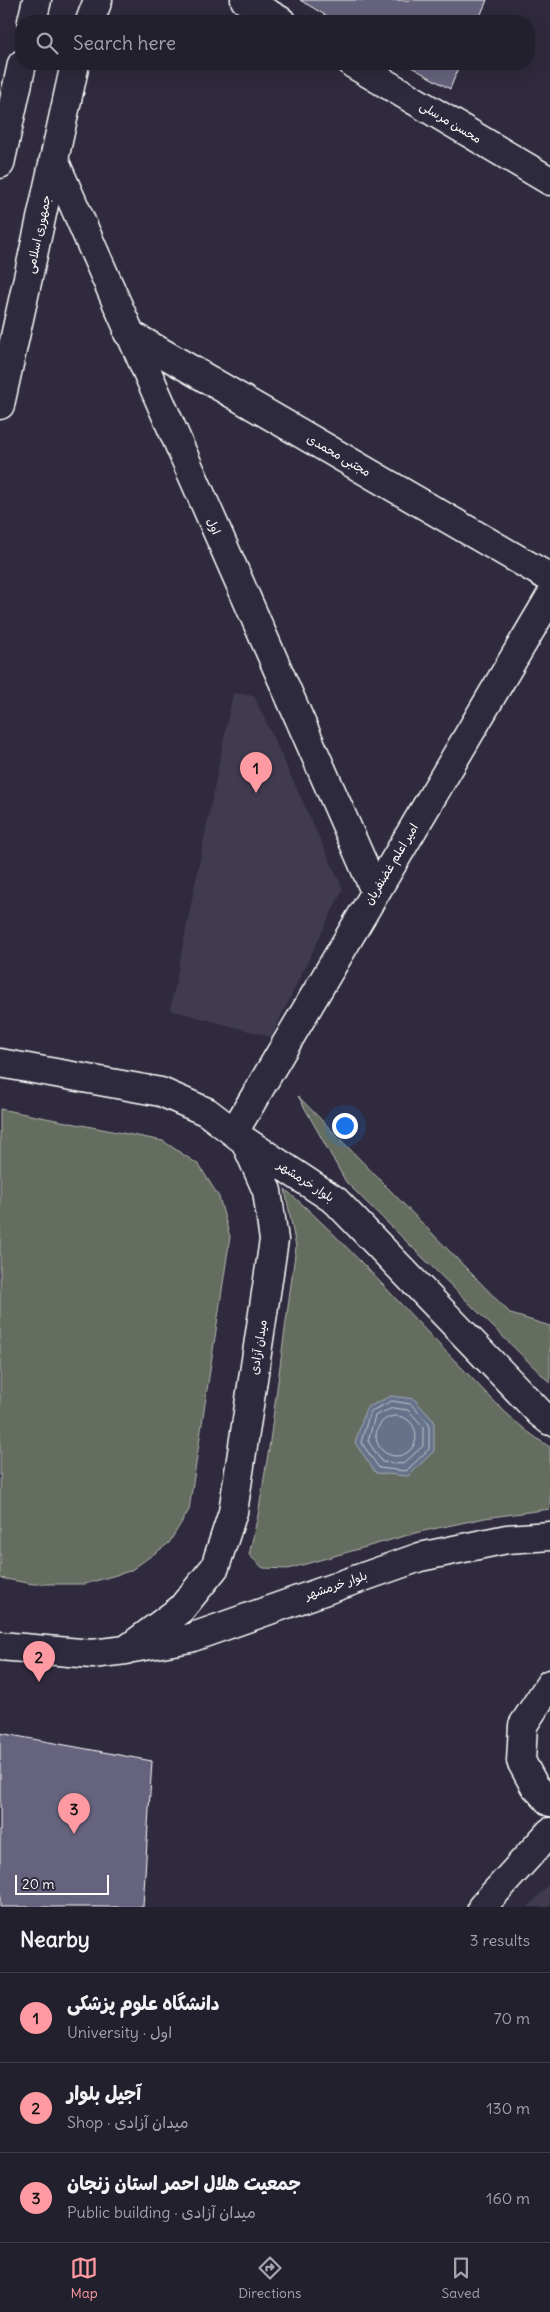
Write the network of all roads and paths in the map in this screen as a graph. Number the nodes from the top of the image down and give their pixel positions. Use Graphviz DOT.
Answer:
graph roads {
  1 [pos="37,0"];
  2 [pos="98,0"];
  3 [pos="245,0"];
  4 [pos="33,15"];
  5 [pos="92,15"];
  6 [pos="271,15"];
  7 [pos="21,70"];
  8 [pos="74,70"];
  9 [pos="363,70"];
  10 [pos="54,160"];
  11 [pos="0,164"];
  12 [pos="550,181"];
  13 [pos="128,333"];
  14 [pos="0,405"];
  15 [pos="550,578"];
  16 [pos="550,597"];
  17 [pos="375,891"];
  18 [pos="0,1063"];
  19 [pos="239,1137"];
  20 [pos="550,1421"];
  21 [pos="550,1536"];
  22 [pos="0,1646"];
  23 [pos="126,1650"];
  24 [pos="550,1684"];
  25 [pos="550,1802"];
  26 [pos="550,1832"];
  27 [pos="482,1907"];
  1 -- 4 [label="street"];
  2 -- 5 [label="street"];
  3 -- 6 [label="street"];
  7 -- 11 [label="street"];
  8 -- 10 [label="street, جمهوری اسلامی"];
  9 -- 12 [label="street, محسن مرسلی"];
  10 -- 13 [label="street, اول"];
  10 -- 14 [label="street, جمهوری اسلامی"];
  13 -- 15 [label="street, مجتبی محمدی"];
  13 -- 17 [label="street, اول"];
  16 -- 17 [label="street, امیر اعلم غضنفریان"];
  17 -- 19 [label="street, امیر اعلم غضنفریان"];
  18 -- 19 [label="street, میدان آزادی"];
  19 -- 20 [label="street, بلوار خرمشهر"];
  19 -- 23 [label="street, میدان آزادی"];
  21 -- 23 [label="street, بلوار خرمشهر"];
  22 -- 23 [label="street, میدان آزادی"];
  24 -- 25 [label="street"];
  26 -- 27 [label="street"];
}
